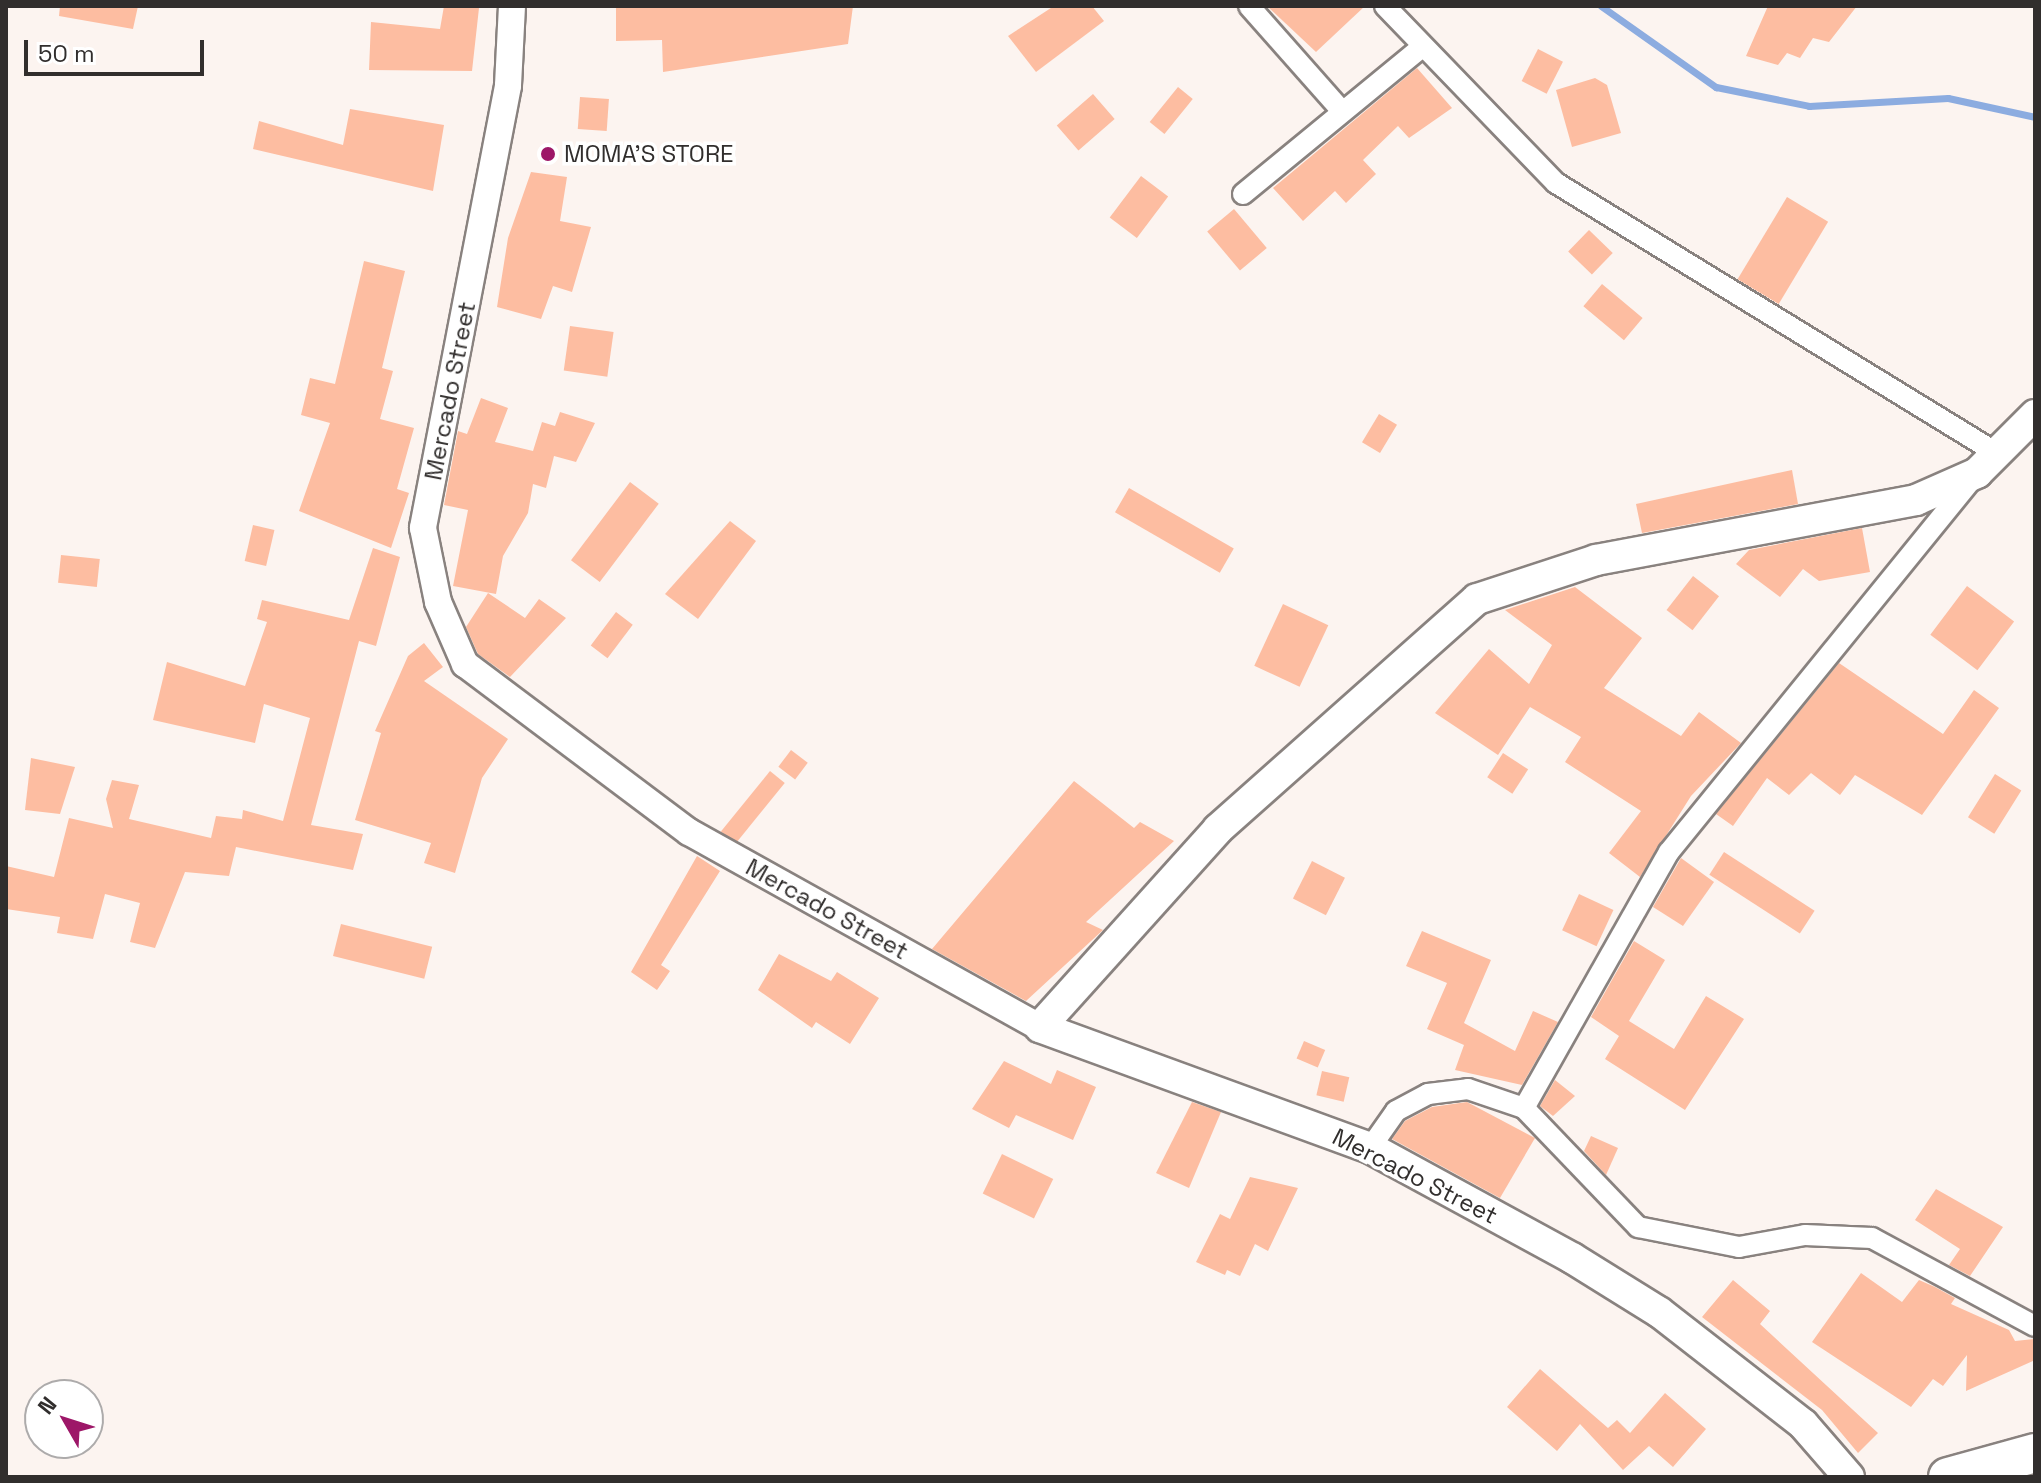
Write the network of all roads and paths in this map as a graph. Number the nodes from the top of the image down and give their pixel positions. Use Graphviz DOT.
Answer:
graph roads {
  1 [pos="512,6"];
  2 [pos="1249,6"];
  3 [pos="1385,6"];
  4 [pos="1422,47"];
  5 [pos="1342,111"];
  6 [pos="1243,194"];
  7 [pos="2035,415"];
  8 [pos="1987,464"];
  9 [pos="1040,1027"];
  10 [pos="1524,1108"];
  11 [pos="1370,1148"];
  12 [pos="2035,1326"];
  13 [pos="2035,1453"];
  14 [pos="1849,1477"];
  15 [pos="1948,1477"];
  1 -- 9 [label="street, Mercado Street"];
  2 -- 5 [label="street"];
  3 -- 4 [label="street"];
  4 -- 5 [label="street"];
  4 -- 8 [label="street"];
  5 -- 6 [label="street"];
  7 -- 8 [label="main road"];
  8 -- 9 [label="main road"];
  8 -- 10 [label="street"];
  9 -- 11 [label="main road, Mercado Street"];
  10 -- 11 [label="street"];
  10 -- 12 [label="street"];
  11 -- 14 [label="main road, Mercado Street"];
  13 -- 15 [label="highway"];
}
